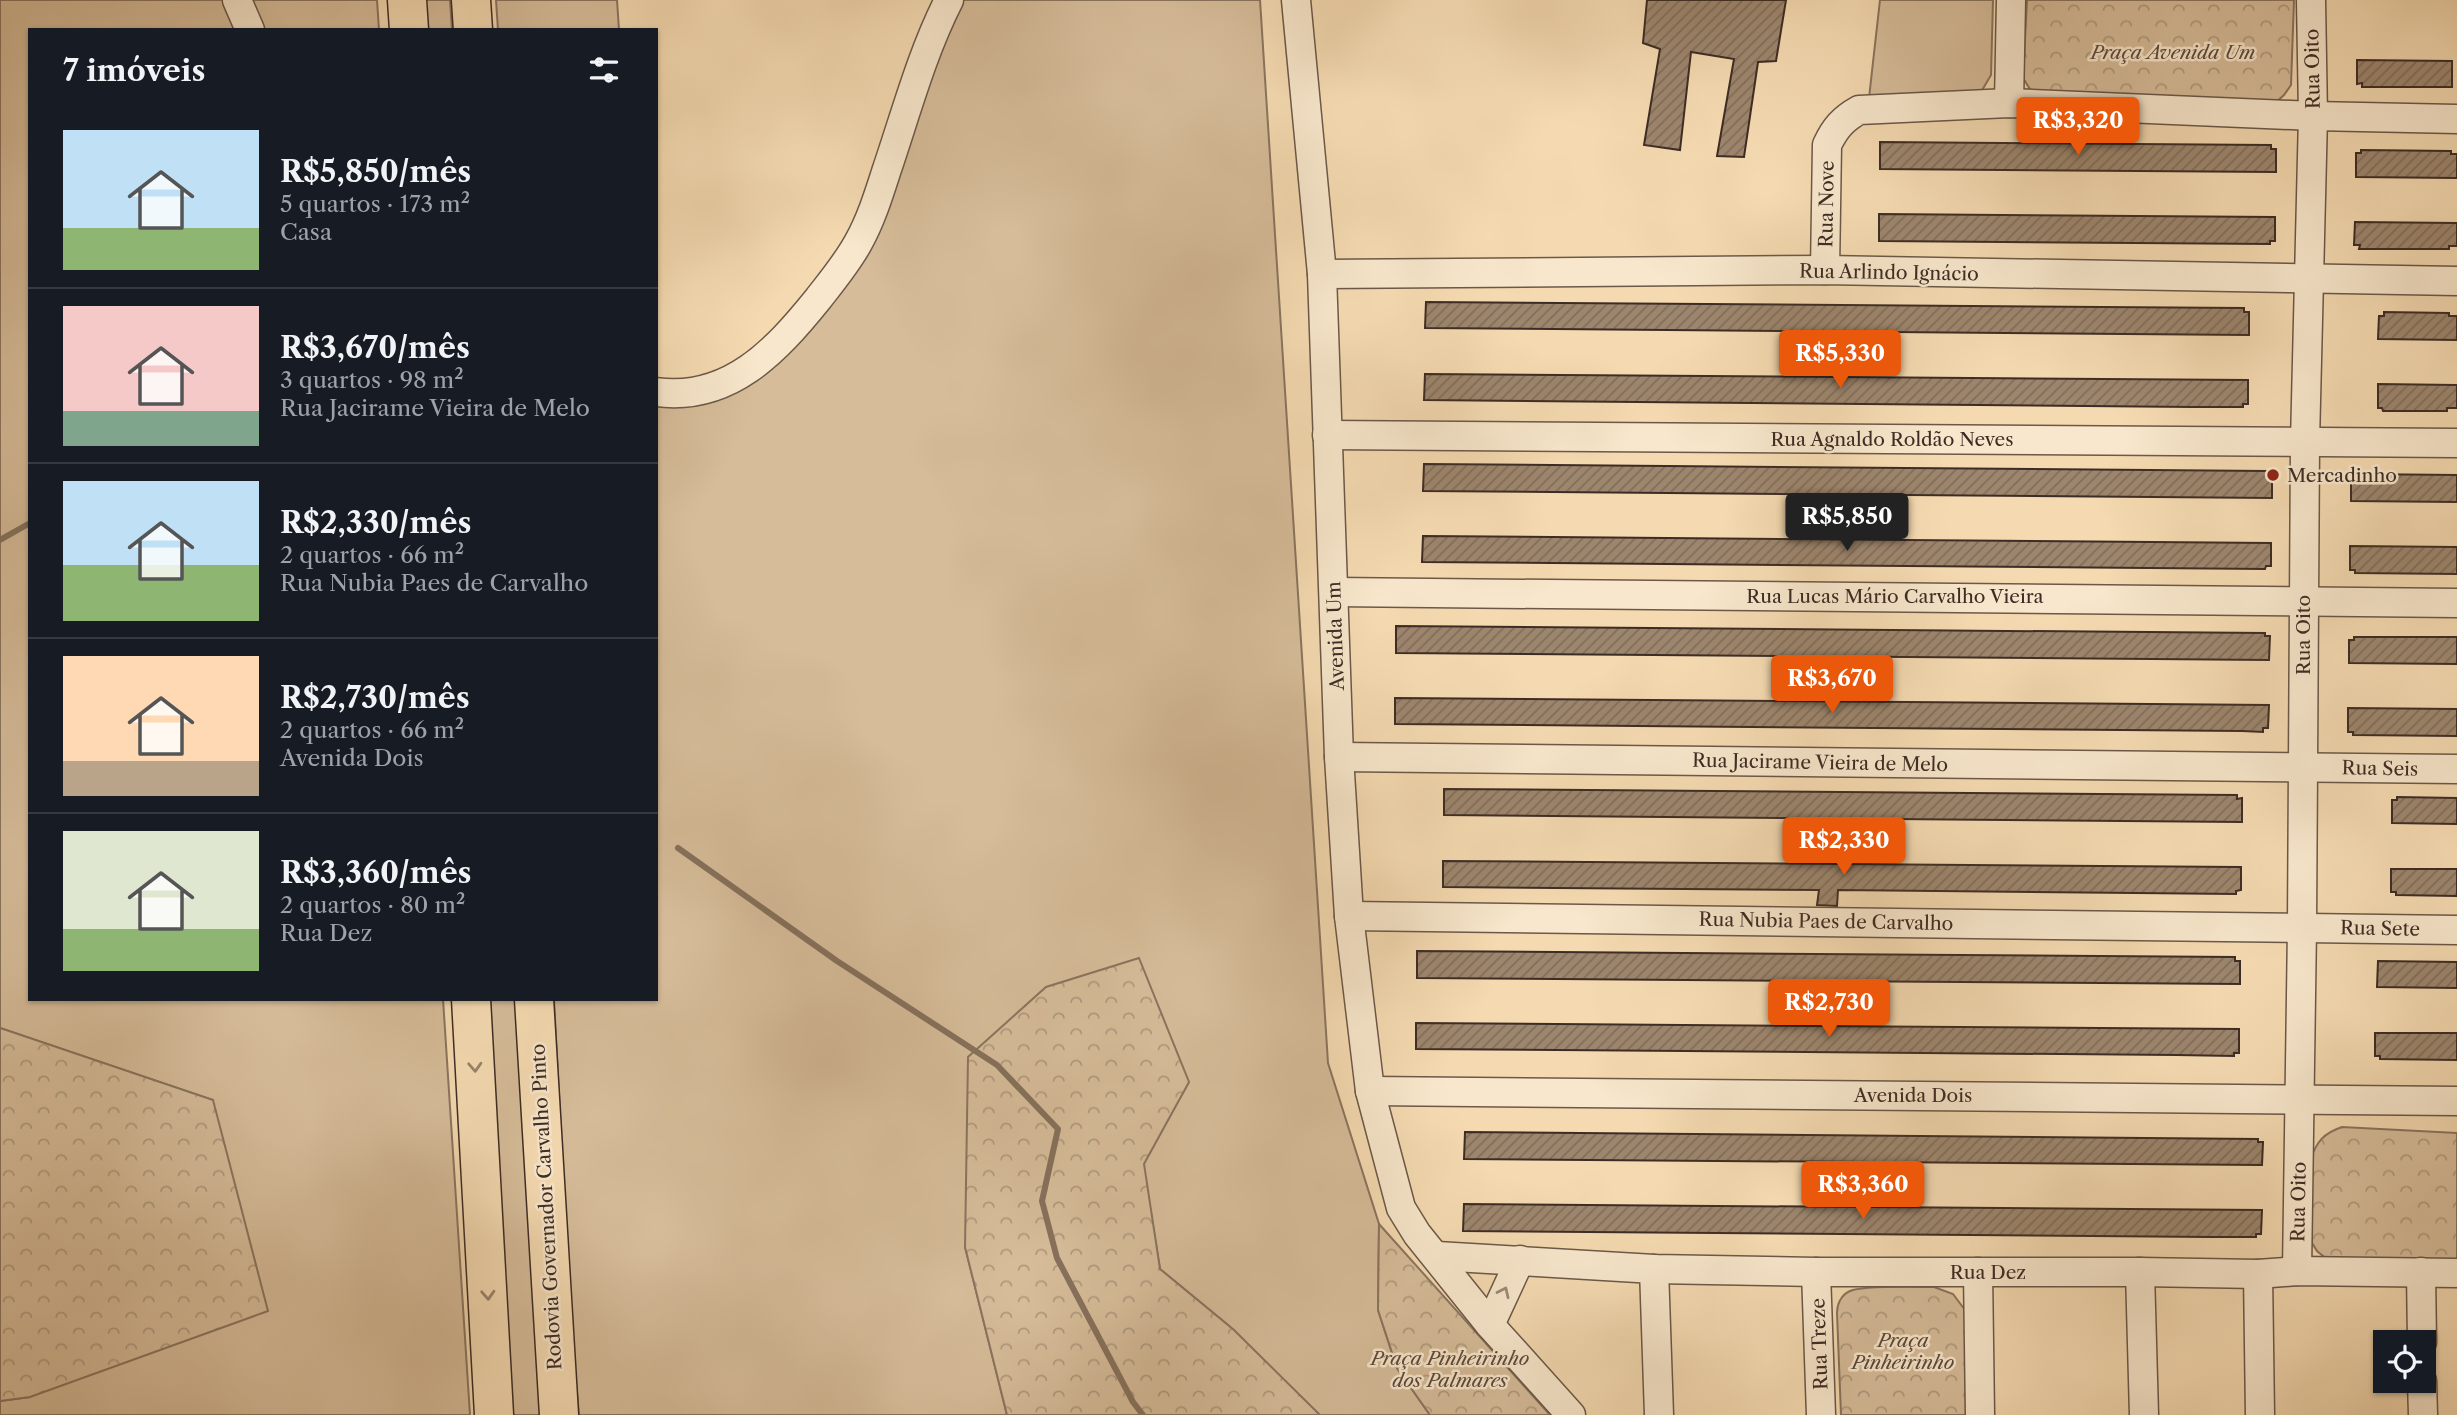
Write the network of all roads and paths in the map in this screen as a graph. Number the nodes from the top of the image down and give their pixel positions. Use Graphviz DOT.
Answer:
graph roads {
  1 [pos="237,0"];
  2 [pos="407,0"];
  3 [pos="471,0"];
  4 [pos="949,0"];
  5 [pos="1296,0"];
  6 [pos="2011,0"];
  7 [pos="2311,0"];
  8 [pos="249,28"];
  9 [pos="409,28"];
  10 [pos="473,28"];
  11 [pos="2009,103"];
  12 [pos="2312,116"];
  13 [pos="2457,119"];
  14 [pos="1825,270"];
  15 [pos="1322,274"];
  16 [pos="2310,279"];
  17 [pos="2457,281"];
  18 [pos="658,392"];
  19 [pos="1327,435"];
  20 [pos="2305,442"];
  21 [pos="2457,443"];
  22 [pos="1334,592"];
  23 [pos="2303,599"];
  24 [pos="2457,603"];
  25 [pos="1339,757"];
  26 [pos="2302,766"];
  27 [pos="2457,769"];
  28 [pos="1349,916"];
  29 [pos="2302,927"];
  30 [pos="2457,930"];
  31 [pos="471,1001"];
  32 [pos="534,1001"];
  33 [pos="1370,1091"];
  34 [pos="2300,1098"];
  35 [pos="2457,1101"];
  36 [pos="1437,1256"];
  37 [pos="1520,1260"];
  38 [pos="1654,1269"];
  39 [pos="2297,1271"];
  40 [pos="1816,1272"];
  41 [pos="1978,1272"];
  42 [pos="2140,1272"];
  43 [pos="2421,1272"];
  44 [pos="2457,1273"];
  45 [pos="2258,1274"];
  46 [pos="1490,1325"];
  47 [pos="2422,1330"];
  48 [pos="2423,1393"];
  49 [pos="1655,1411"];
  50 [pos="494,1415"];
  51 [pos="559,1415"];
  52 [pos="1571,1415"];
  53 [pos="1821,1415"];
  54 [pos="1980,1415"];
  55 [pos="2144,1415"];
  56 [pos="2260,1415"];
  57 [pos="2423,1415"];
  1 -- 8 [label="street"];
  2 -- 9 [label="highway"];
  3 -- 10 [label="highway"];
  4 -- 18 [label="street"];
  5 -- 15 [label="street, Avenida Um"];
  6 -- 11 [label="street"];
  7 -- 12 [label="street, Rua Oito"];
  11 -- 12 [label="street"];
  11 -- 14 [label="street, Rua Nove"];
  12 -- 13 [label="street"];
  12 -- 16 [label="street, Rua Oito"];
  14 -- 15 [label="street, Rua Arlindo Ignácio"];
  14 -- 16 [label="street, Rua Arlindo Ignácio"];
  15 -- 19 [label="street, Avenida Um"];
  16 -- 17 [label="street, Rua Arlindo Ignácio"];
  16 -- 20 [label="street, Rua Oito"];
  19 -- 20 [label="street, Rua Agnaldo Roldão Neves"];
  19 -- 22 [label="street, Avenida Um"];
  20 -- 21 [label="street, Rua Agnaldo Roldão Neves"];
  20 -- 23 [label="street, Rua Oito"];
  22 -- 23 [label="street, Rua Lucas Mário Carvalho Vieira"];
  22 -- 25 [label="street, Avenida Um"];
  23 -- 24 [label="street, Rua Lucas Mário Carvalho Vieira"];
  23 -- 26 [label="street, Rua Oito"];
  25 -- 26 [label="street, Rua Jacirame Vieira de Melo"];
  25 -- 28 [label="street, Avenida Um"];
  26 -- 27 [label="street, Rua Seis"];
  26 -- 29 [label="street, Rua Oito"];
  28 -- 29 [label="street, Rua Nubia Paes de Carvalho"];
  28 -- 33 [label="street, Avenida Um"];
  29 -- 30 [label="street, Rua Sete"];
  29 -- 34 [label="street, Rua Oito"];
  31 -- 50 [label="highway, one-way"];
  32 -- 51 [label="highway, Rodovia Governador Carvalho Pinto"];
  33 -- 34 [label="street, Avenida Dois"];
  33 -- 36 [label="street, Avenida Um"];
  34 -- 35 [label="street, Avenida Dois"];
  34 -- 39 [label="street, Rua Oito"];
  36 -- 37 [label="street, Rua Dez"];
  36 -- 46 [label="street, Avenida Um"];
  37 -- 38 [label="street, Rua Dez"];
  46 -- 37 [label="street, one-way"];
  38 -- 40 [label="street, Rua Dez"];
  38 -- 49 [label="street"];
  39 -- 43 [label="street, Rua Dez"];
  39 -- 45 [label="street, Rua Dez"];
  40 -- 41 [label="street, Rua Dez"];
  40 -- 53 [label="street, Rua Treze"];
  41 -- 42 [label="street, Rua Dez"];
  41 -- 54 [label="street"];
  42 -- 45 [label="street, Rua Dez"];
  42 -- 55 [label="street"];
  43 -- 44 [label="street, Rua Dez"];
  43 -- 47 [label="street"];
  45 -- 56 [label="street"];
  46 -- 52 [label="street, Avenida Um"];
  48 -- 57 [label="street"];
}
